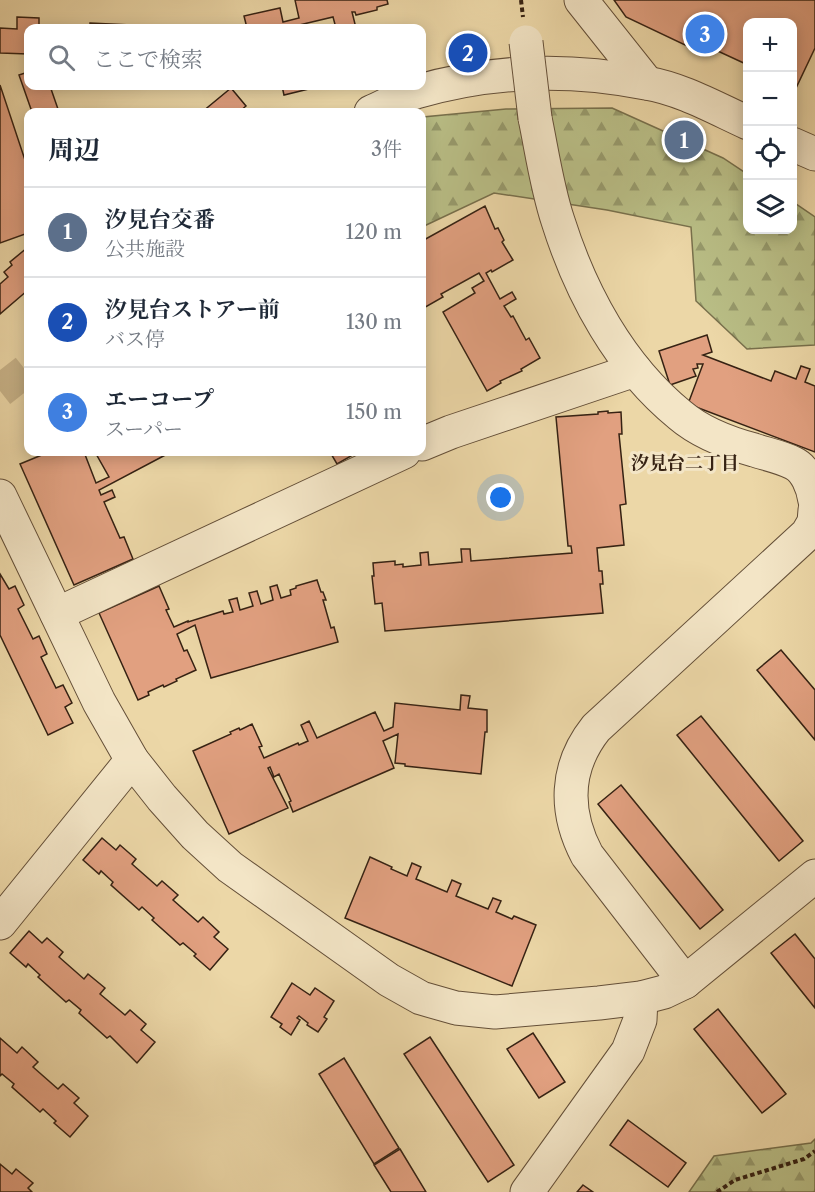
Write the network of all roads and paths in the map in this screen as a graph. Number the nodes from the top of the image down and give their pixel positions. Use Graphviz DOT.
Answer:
graph roads {
  1 [pos="581,0"];
  2 [pos="526,42"];
  3 [pos="647,83"];
  4 [pos="426,89"];
  5 [pos="422,90"];
  6 [pos="380,108"];
  7 [pos="743,121"];
  8 [pos="797,146"];
  9 [pos="815,154"];
  10 [pos="636,370"];
  11 [pos="426,442"];
  12 [pos="395,456"];
  13 [pos="0,496"];
  14 [pos="815,501"];
  15 [pos="815,510"];
  16 [pos="57,614"];
  17 [pos="132,760"];
  18 [pos="815,876"];
  19 [pos="0,922"];
  20 [pos="685,982"];
  21 [pos="641,998"];
  22 [pos="815,1151"];
  23 [pos="527,1192"];
  24 [pos="717,1192"];
  1 -- 3 [label="street"];
  2 -- 10 [label="street, bridge"];
  3 -- 4 [label="street"];
  3 -- 7 [label="street"];
  5 -- 6 [label="street"];
  8 -- 9 [label="street"];
  10 -- 11 [label="street"];
  10 -- 14 [label="street"];
  12 -- 16 [label="street"];
  13 -- 16 [label="street"];
  15 -- 20 [label="street"];
  16 -- 17 [label="street"];
  17 -- 19 [label="street"];
  17 -- 21 [label="street"];
  18 -- 20 [label="street"];
  20 -- 21 [label="street"];
  21 -- 23 [label="street"];
  22 -- 24 [label="path"];
}
